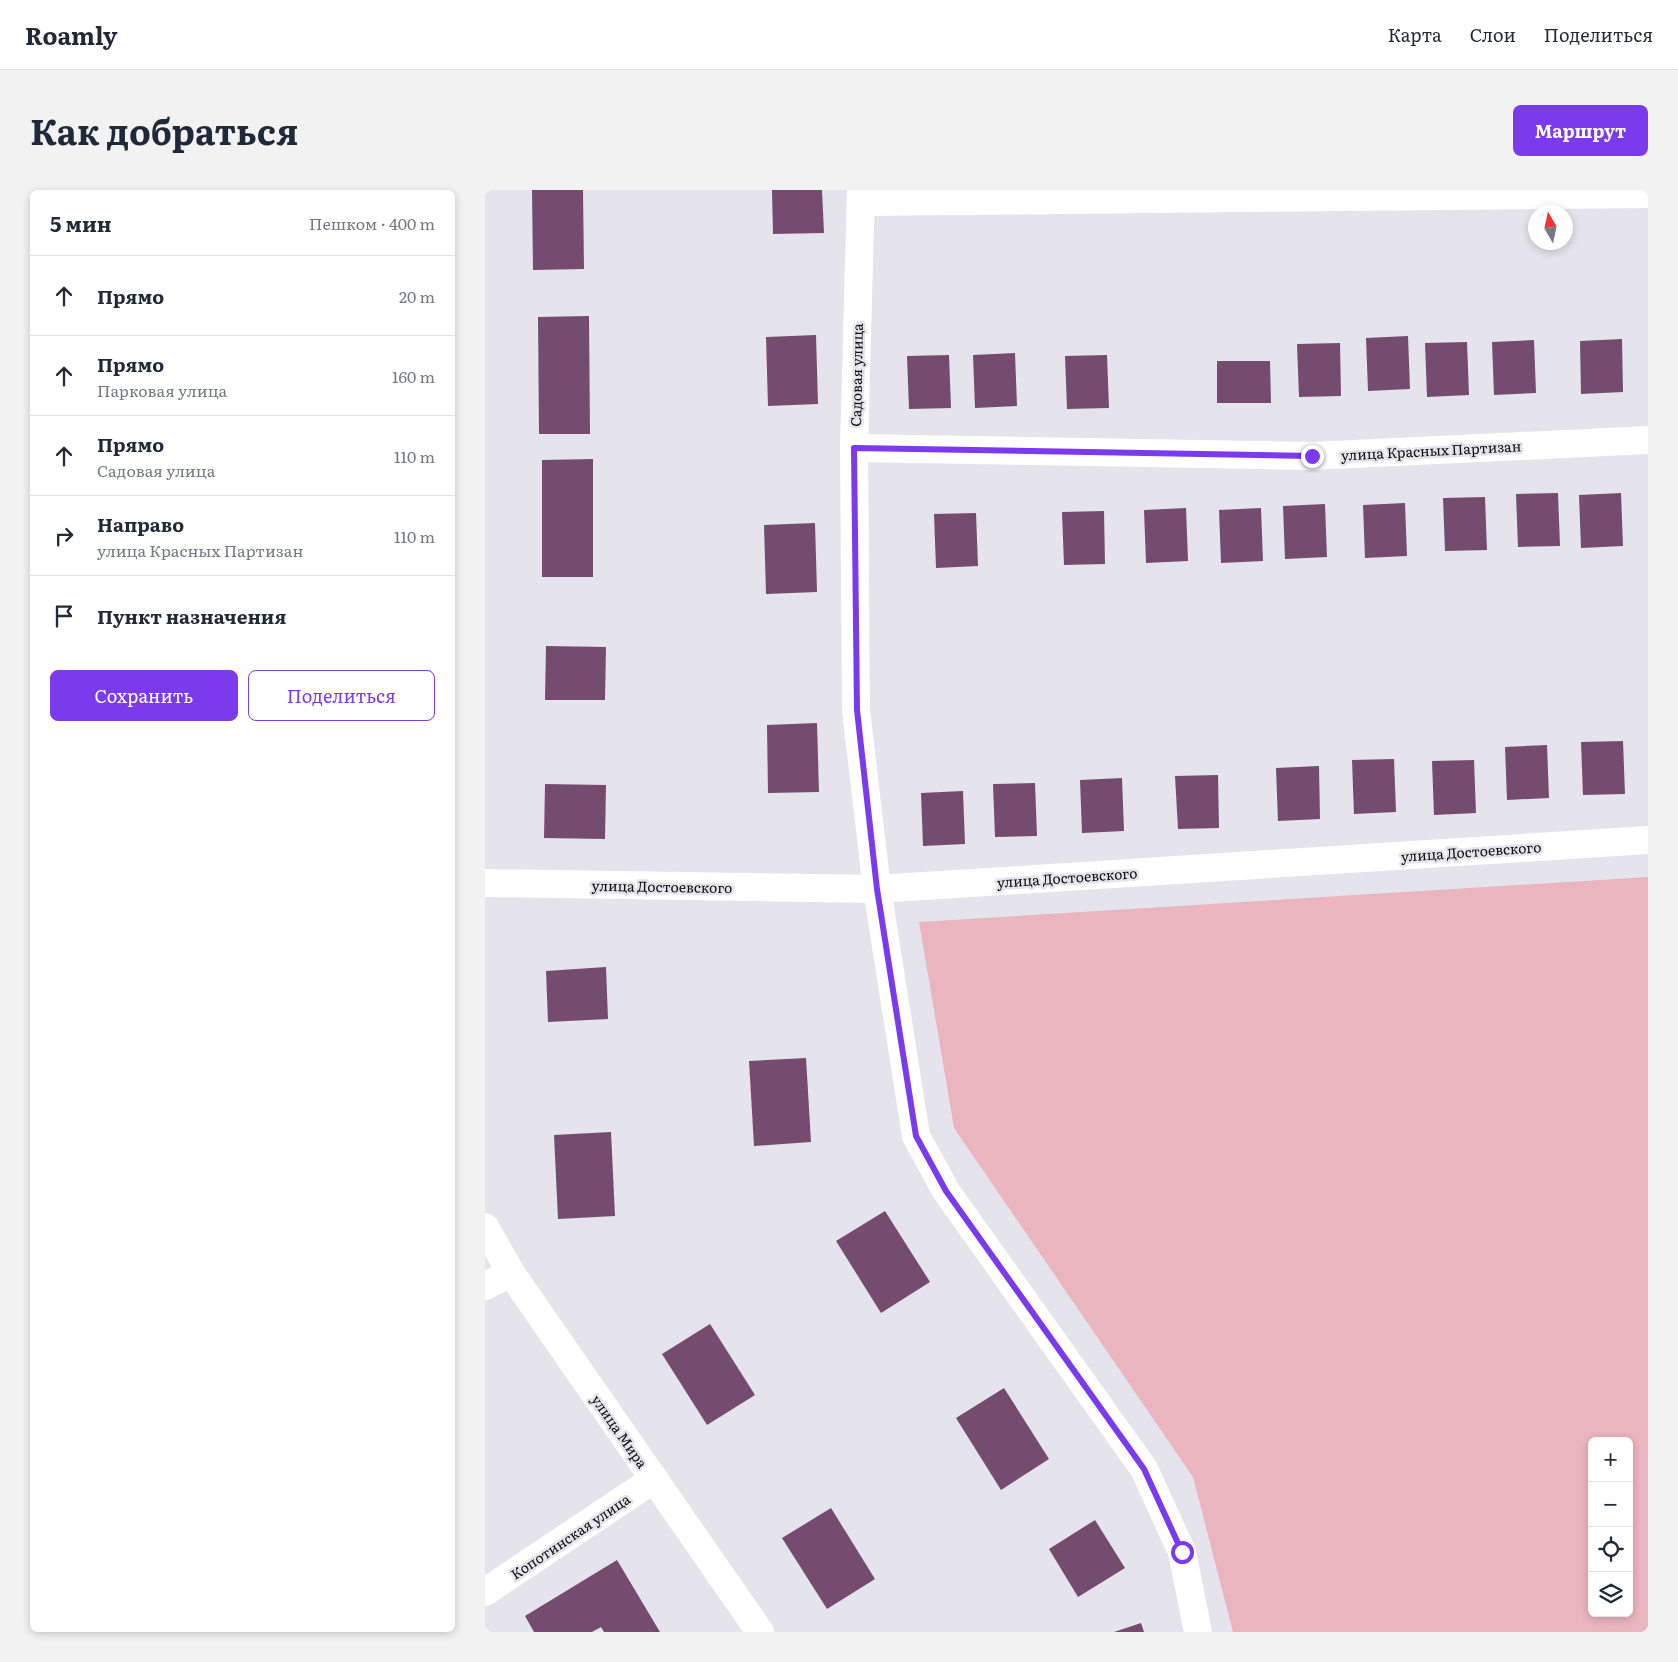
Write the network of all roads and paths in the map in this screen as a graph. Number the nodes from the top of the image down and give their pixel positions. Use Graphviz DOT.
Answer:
graph roads {
  1 [pos="1648,194"];
  2 [pos="861,196"];
  3 [pos="1648,440"];
  4 [pos="854,448"];
  5 [pos="1648,840"];
  6 [pos="485,883"];
  7 [pos="877,889"];
  8 [pos="485,1227"];
  9 [pos="511,1273"];
  10 [pos="485,1286"];
  11 [pos="654,1479"];
  12 [pos="485,1592"];
  13 [pos="760,1632"];
  14 [pos="1199,1632"];
  1 -- 2 [label="street"];
  2 -- 4 [label="street, Садовая улица"];
  3 -- 4 [label="street, улица Красных Партизан"];
  4 -- 7 [label="street, Садовая улица"];
  5 -- 7 [label="street, улица Достоевского"];
  6 -- 7 [label="street, улица Достоевского"];
  7 -- 14 [label="street, Садовая улица"];
  8 -- 9 [label="street, улица Мира"];
  9 -- 10 [label="street"];
  9 -- 11 [label="street, улица Мира"];
  11 -- 12 [label="street, Копотинская улица"];
  11 -- 13 [label="street, улица Мира"];
}
